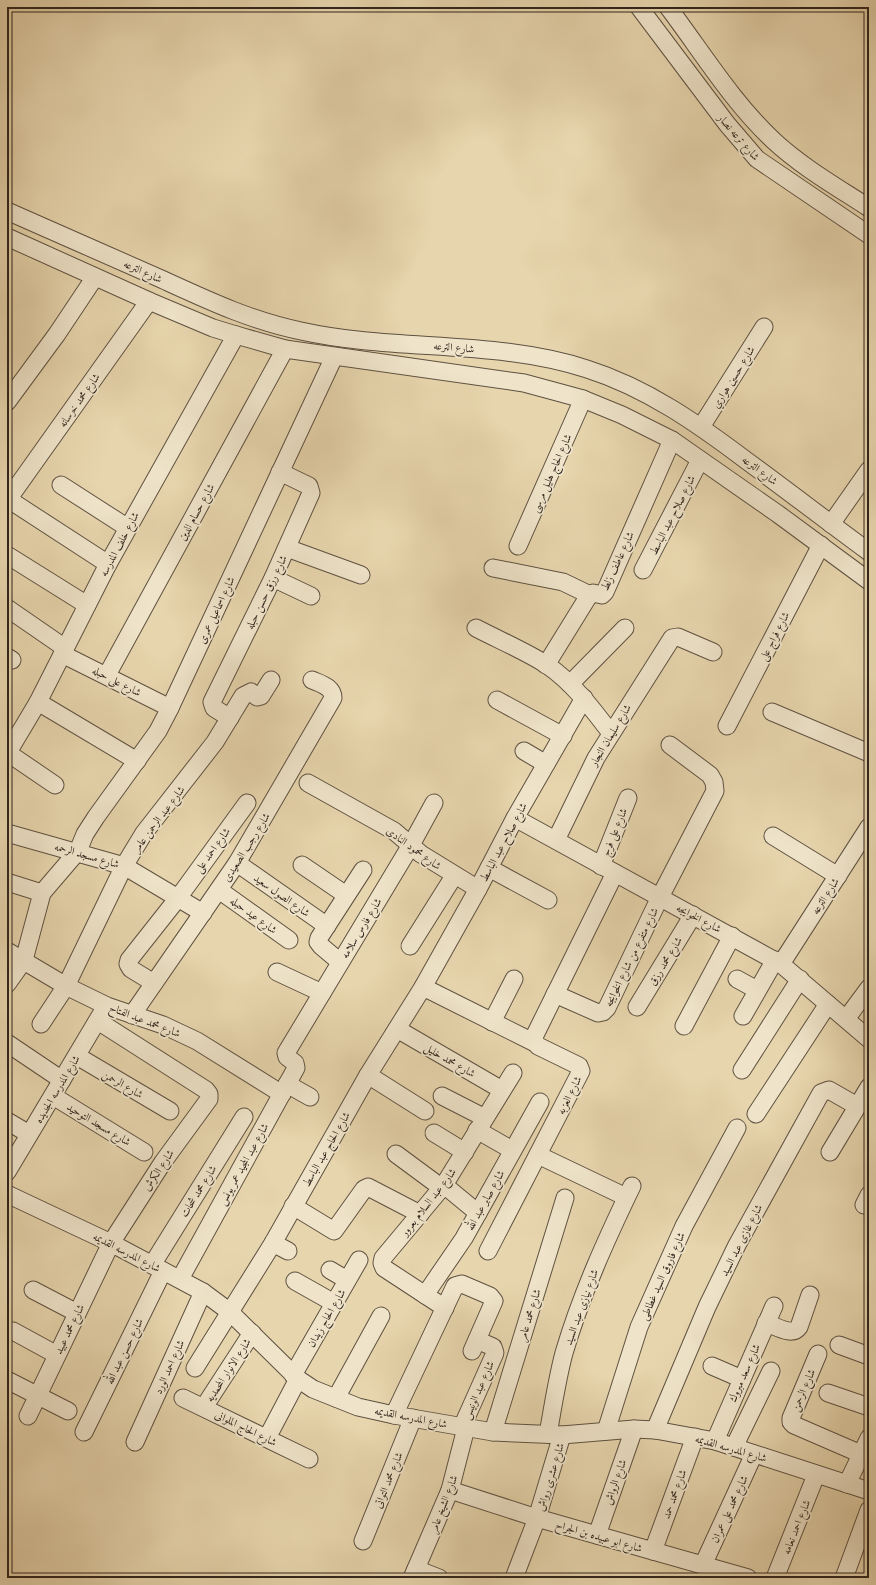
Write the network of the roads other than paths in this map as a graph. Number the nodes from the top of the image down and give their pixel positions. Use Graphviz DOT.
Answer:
graph roads {
  1 [pos="639,7"];
  2 [pos="668,7"];
  3 [pos="869,208"];
  4 [pos="7,211"];
  5 [pos="869,235"];
  6 [pos="7,237"];
  7 [pos="95,277"];
  8 [pos="149,301"];
  9 [pos="764,327"];
  10 [pos="236,335"];
  11 [pos="285,349"];
  12 [pos="334,357"];
  13 [pos="583,399"];
  14 [pos="7,402"];
  15 [pos="701,427"];
  16 [pos="672,440"];
  17 [pos="700,460"];
  18 [pos="869,470"];
  19 [pos="280,472"];
  20 [pos="61,485"];
  21 [pos="8,499"];
  22 [pos="831,524"];
  23 [pos="128,528"];
  24 [pos="821,545"];
  25 [pos="518,546"];
  26 [pos="286,548"];
  27 [pos="869,552"];
  28 [pos="7,555"];
  29 [pos="108,564"];
  30 [pos="494,568"];
  31 [pos="643,570"];
  32 [pos="361,575"];
  33 [pos="273,578"];
  34 [pos="869,581"];
  35 [pos="590,595"];
  36 [pos="311,596"];
  37 [pos="88,605"];
  38 [pos="7,608"];
  39 [pos="476,628"];
  40 [pos="625,628"];
  41 [pos="64,651"];
  42 [pos="713,652"];
  43 [pos="546,665"];
  44 [pos="107,675"];
  45 [pos="271,680"];
  46 [pos="312,680"];
  47 [pos="570,684"];
  48 [pos="584,698"];
  49 [pos="497,700"];
  50 [pos="38,702"];
  51 [pos="170,708"];
  52 [pos="772,712"];
  53 [pos="230,718"];
  54 [pos="727,726"];
  55 [pos="610,732"];
  56 [pos="563,736"];
  57 [pos="670,745"];
  58 [pos="524,751"];
  59 [pos="869,753"];
  60 [pos="7,754"];
  61 [pos="137,760"];
  62 [pos="546,764"];
  63 [pos="308,784"];
  64 [pos="55,785"];
  65 [pos="628,798"];
  66 [pos="247,803"];
  67 [pos="434,803"];
  68 [pos="515,818"];
  69 [pos="869,827"];
  70 [pos="7,833"];
  71 [pos="773,836"];
  72 [pos="556,840"];
  73 [pos="411,846"];
  74 [pos="78,851"];
  75 [pos="237,863"];
  76 [pos="302,865"];
  77 [pos="124,866"];
  78 [pos="489,868"];
  79 [pos="608,869"];
  80 [pos="363,870"];
  81 [pos="454,876"];
  82 [pos="838,876"];
  83 [pos="7,882"];
  84 [pos="478,889"];
  85 [pos="219,890"];
  86 [pos="42,893"];
  87 [pos="346,895"];
  88 [pos="660,897"];
  89 [pos="178,898"];
  90 [pos="548,900"];
  91 [pos="203,913"];
  92 [pos="693,915"];
  93 [pos="327,926"];
  94 [pos="732,936"];
  95 [pos="289,940"];
  96 [pos="410,946"];
  97 [pos="7,951"];
  98 [pos="24,960"];
  99 [pos="340,962"];
  100 [pos="778,962"];
  101 [pos="277,972"];
  102 [pos="514,979"];
  103 [pos="738,979"];
  104 [pos="800,979"];
  105 [pos="154,983"];
  106 [pos="7,984"];
  107 [pos="66,986"];
  108 [pos="423,987"];
  109 [pos="869,988"];
  110 [pos="757,990"];
  111 [pos="322,993"];
  112 [pos="555,994"];
  113 [pos="828,1004"];
  114 [pos="107,1006"];
  115 [pos="637,1007"];
  116 [pos="132,1015"];
  117 [pos="743,1016"];
  118 [pos="846,1019"];
  119 [pos="98,1021"];
  120 [pos="492,1022"];
  121 [pos="41,1024"];
  122 [pos="684,1026"];
  123 [pos="397,1029"];
  124 [pos="869,1039"];
  125 [pos="535,1043"];
  126 [pos="9,1049"];
  127 [pos="286,1053"];
  128 [pos="76,1056"];
  129 [pos="742,1070"];
  130 [pos="513,1073"];
  131 [pos="368,1075"];
  132 [pos="62,1080"];
  133 [pos="869,1087"];
  134 [pos="285,1089"];
  135 [pos="502,1090"];
  136 [pos="53,1096"];
  137 [pos="442,1096"];
  138 [pos="310,1097"];
  139 [pos="209,1099"];
  140 [pos="540,1102"];
  141 [pos="857,1106"];
  142 [pos="170,1111"];
  143 [pos="425,1111"];
  144 [pos="756,1114"];
  145 [pos="244,1117"];
  146 [pos="7,1121"];
  147 [pos="481,1124"];
  148 [pos="737,1128"];
  149 [pos="434,1133"];
  150 [pos="29,1134"];
  151 [pos="512,1150"];
  152 [pos="144,1152"];
  153 [pos="465,1152"];
  154 [pos="830,1152"];
  155 [pos="396,1154"];
  156 [pos="538,1155"];
  157 [pos="7,1172"];
  158 [pos="443,1186"];
  159 [pos="7,1194"];
  160 [pos="565,1198"];
  161 [pos="293,1206"];
  162 [pos="478,1213"];
  163 [pos="420,1214"];
  164 [pos="111,1243"];
  165 [pos="273,1243"];
  166 [pos="288,1251"];
  167 [pos="488,1251"];
  168 [pos="359,1260"];
  169 [pos="158,1268"];
  170 [pos="330,1270"];
  171 [pos="180,1279"];
  172 [pos="347,1280"];
  173 [pos="295,1281"];
  174 [pos="33,1290"];
  175 [pos="203,1292"];
  176 [pos="425,1295"];
  177 [pos="810,1295"];
  178 [pos="334,1304"];
  179 [pos="774,1306"];
  180 [pos="445,1308"];
  181 [pos="230,1312"];
  182 [pos="77,1313"];
  183 [pos="381,1316"];
  184 [pos="766,1323"];
  185 [pos="13,1331"];
  186 [pos="252,1333"];
  187 [pos="839,1345"];
  188 [pos="818,1354"];
  189 [pos="57,1355"];
  190 [pos="869,1356"];
  191 [pos="712,1366"];
  192 [pos="195,1368"];
  193 [pos="771,1371"];
  194 [pos="296,1377"];
  195 [pos="742,1379"];
  196 [pos="7,1380"];
  197 [pos="828,1393"];
  198 [pos="37,1396"];
  199 [pos="183,1398"];
  200 [pos="336,1398"];
  201 [pos="204,1407"];
  202 [pos="869,1408"];
  203 [pos="68,1411"];
  204 [pos="394,1415"];
  205 [pos="28,1416"];
  206 [pos="413,1418"];
  207 [pos="464,1427"];
  208 [pos="634,1429"];
  209 [pos="655,1430"];
  210 [pos="84,1432"];
  211 [pos="494,1432"];
  212 [pos="606,1432"];
  213 [pos="555,1435"];
  214 [pos="695,1437"];
  215 [pos="267,1438"];
  216 [pos="869,1438"];
  217 [pos="714,1441"];
  218 [pos="135,1442"];
  219 [pos="734,1447"];
  220 [pos="754,1454"];
  221 [pos="861,1454"];
  222 [pos="309,1459"];
  223 [pos="816,1475"];
  224 [pos="847,1484"];
  225 [pos="450,1490"];
  226 [pos="869,1491"];
  227 [pos="869,1510"];
  228 [pos="537,1518"];
  229 [pos="597,1535"];
  230 [pos="363,1541"];
  231 [pos="653,1551"];
  232 [pos="703,1565"];
  233 [pos="414,1574"];
  234 [pos="438,1578"];
  235 [pos="514,1578"];
  236 [pos="748,1578"];
  237 [pos="775,1578"];
  238 [pos="844,1578"];
  1 -- 5 [label="street, شارع ترعه نصار"];
  2 -- 3 [label="street, شارع ترعه نصار"];
  4 -- 15 [label="street, شارع الترعه"];
  6 -- 7 [label="street"];
  7 -- 8 [label="street"];
  7 -- 14 [label="street"];
  8 -- 10 [label="street"];
  8 -- 21 [label="street, شارع محمد خرسانه"];
  9 -- 15 [label="street, شارع حسين هواري"];
  10 -- 11 [label="street"];
  10 -- 23 [label="street, شارع خلف المدرسه"];
  11 -- 12 [label="street"];
  11 -- 44 [label="street, شارع حسام الدين"];
  12 -- 13 [label="street"];
  12 -- 19 [label="street, شارع اسماعيل عمرى"];
  13 -- 16 [label="street"];
  13 -- 25 [label="street, شارع الحاج هليل مرسى"];
  15 -- 22 [label="street, شارع الترعه"];
  16 -- 17 [label="street"];
  16 -- 35 [label="street, شارع عاطف زلط"];
  17 -- 24 [label="street"];
  17 -- 31 [label="street, شارع صلاح عبد الباسط"];
  18 -- 22 [label="street"];
  19 -- 26 [label="street, شارع رزق حسن حبله"];
  19 -- 51 [label="street, شارع اسماعيل عمرى"];
  20 -- 23 [label="street"];
  21 -- 29 [label="street"];
  22 -- 27 [label="street, شارع الترعه"];
  23 -- 29 [label="street, شارع خلف المدرسه"];
  24 -- 34 [label="street"];
  24 -- 54 [label="street, شارع فراج على"];
  26 -- 32 [label="street"];
  26 -- 33 [label="street, شارع رزق حسن حبله"];
  28 -- 37 [label="street"];
  29 -- 37 [label="street, شارع خلف المدرسه"];
  30 -- 35 [label="street"];
  33 -- 36 [label="street"];
  33 -- 53 [label="street, شارع رزق حسن حبله"];
  35 -- 43 [label="street, شارع عاطف زلط"];
  37 -- 41 [label="street, شارع خلف المدرسه"];
  38 -- 41 [label="street, شارع على حبله"];
  39 -- 43 [label="street"];
  40 -- 47 [label="street"];
  41 -- 44 [label="street, شارع على حبله"];
  41 -- 50 [label="street, شارع خلف المدرسه"];
  42 -- 55 [label="street, شارع سليمان النجار"];
  43 -- 47 [label="street"];
  44 -- 51 [label="street, شارع على حبله"];
  45 -- 53 [label="street, شارع عبد الرحمن عامر"];
  46 -- 75 [label="street, شارع رجب الصعيدى"];
  47 -- 48 [label="street"];
  48 -- 55 [label="street"];
  48 -- 56 [label="street, شارع صلاح عبد الباسط"];
  49 -- 56 [label="street"];
  50 -- 60 [label="street, شارع خلف المدرسه"];
  50 -- 61 [label="street"];
  51 -- 61 [label="street, شارع اسماعيل عمرى"];
  52 -- 59 [label="street"];
  53 -- 77 [label="street, شارع عبد الرحمن عامر"];
  55 -- 72 [label="street, شارع سليمان النجار"];
  56 -- 62 [label="street, شارع صلاح عبد الباسط"];
  57 -- 88 [label="street"];
  58 -- 62 [label="street"];
  60 -- 64 [label="street"];
  61 -- 74 [label="street, شارع اسماعيل عمرى"];
  62 -- 68 [label="street, شارع صلاح عبد الباسط"];
  63 -- 73 [label="street, شارع محمود النادى"];
  65 -- 79 [label="street, شارع على فرج"];
  66 -- 89 [label="street, شارع احمد على"];
  67 -- 73 [label="street, شارع فارس سلامه"];
  68 -- 72 [label="street, شارع الخوايجه"];
  68 -- 78 [label="street, شارع صلاح عبد الباسط"];
  69 -- 82 [label="street, شارع الترعه"];
  70 -- 74 [label="street, شارع مسجد الرحمه"];
  71 -- 82 [label="street"];
  72 -- 79 [label="street, شارع الخوايجه"];
  73 -- 81 [label="street, شارع محمود النادى"];
  73 -- 99 [label="street, شارع فارس سلامه"];
  74 -- 77 [label="street, شارع مسجد الرحمه"];
  74 -- 86 [label="street"];
  75 -- 85 [label="street, شارع رجب الصعيدى"];
  75 -- 93 [label="street, شارع الصول سعيد"];
  76 -- 87 [label="street"];
  77 -- 89 [label="street, شارع مسجد الرحمه"];
  77 -- 107 [label="street, شارع عبد الرحمن عامر"];
  78 -- 84 [label="street, شارع صلاح عبد الباسط"];
  78 -- 90 [label="street"];
  79 -- 88 [label="street, شارع الخوايجه"];
  79 -- 112 [label="street"];
  80 -- 87 [label="street"];
  81 -- 84 [label="street, شارع محمود النادى"];
  81 -- 96 [label="street"];
  82 -- 100 [label="street, شارع الترعه"];
  83 -- 86 [label="street"];
  84 -- 108 [label="street, شارع صلاح عبد الباسط"];
  85 -- 91 [label="street, شارع رجب الصعيدى"];
  85 -- 95 [label="street, شارع عيد حبله"];
  86 -- 98 [label="street"];
  87 -- 93 [label="street"];
  88 -- 92 [label="street, شارع الخوايجه"];
  88 -- 112 [label="street, شارع متفرع من شارع الخوايجه"];
  89 -- 91 [label="street, شارع مسجد الرحمه"];
  89 -- 105 [label="street, شارع احمد على"];
  91 -- 105 [label="street, شارع رجب الصعيدى"];
  92 -- 94 [label="street, شارع الخوايجه"];
  92 -- 115 [label="street, شارع محمد رزق"];
  93 -- 99 [label="street"];
  94 -- 100 [label="street, شارع الخوايجه"];
  94 -- 122 [label="street"];
  97 -- 98 [label="street, شارع محمد عبد الفتاح"];
  98 -- 106 [label="street"];
  98 -- 107 [label="street, شارع محمد عبد الفتاح"];
  99 -- 111 [label="street, شارع فارس سلامه"];
  100 -- 104 [label="street, شارع الخوايجه"];
  100 -- 110 [label="street, شارع الترعه"];
  101 -- 111 [label="street"];
  102 -- 120 [label="street"];
  103 -- 110 [label="street"];
  104 -- 113 [label="street, شارع الخوايجه"];
  104 -- 129 [label="street"];
  105 -- 116 [label="street, شارع رجب الصعيدى"];
  107 -- 114 [label="street, شارع محمد عبد الفتاح"];
  107 -- 121 [label="street, شارع عبد الرحمن عامر"];
  108 -- 120 [label="street, شارع العزبه"];
  108 -- 123 [label="street, شارع الحاج عبد الباسط"];
  109 -- 118 [label="street"];
  110 -- 117 [label="street, شارع الترعه"];
  111 -- 127 [label="street, شارع فارس سلامه"];
  112 -- 125 [label="street"];
  113 -- 118 [label="street, شارع الخوايجه"];
  113 -- 144 [label="street"];
  114 -- 116 [label="street, شارع محمد عبد الفتاح"];
  114 -- 119 [label="street, شارع المدرسه الجديده"];
  116 -- 134 [label="street, شارع محمد عبد الفتاح"];
  118 -- 124 [label="street, شارع الخوايجه"];
  119 -- 128 [label="street, شارع المدرسه الجديده"];
  119 -- 139 [label="street, شارع محمد عبد الفتاح"];
  120 -- 125 [label="street, شارع العزبه"];
  123 -- 131 [label="street, شارع الحاج عبد الباسط"];
  123 -- 135 [label="street, شارع محمد خليل"];
  125 -- 156 [label="street, شارع العزبه"];
  126 -- 132 [label="street"];
  127 -- 134 [label="street, شارع عبد المجيد عمر يونس"];
  128 -- 132 [label="street, شارع المدرسه الجديده"];
  128 -- 142 [label="street, شارع الرحمن"];
  130 -- 135 [label="street, شارع عبد السلام بعرور"];
  131 -- 143 [label="street"];
  131 -- 161 [label="street, شارع الحاج عبد الباسط"];
  132 -- 136 [label="street, شارع المدرسه الجديده"];
  133 -- 141 [label="street"];
  134 -- 138 [label="street, شارع محمد عبد الفتاح"];
  134 -- 171 [label="street, شارع عبد المجيد عمر يونس"];
  135 -- 147 [label="street, شارع عبد السلام بعرور"];
  136 -- 150 [label="street, شارع المدرسه الجديده"];
  136 -- 152 [label="street, شارع مسجد التوحيد"];
  137 -- 147 [label="street"];
  139 -- 164 [label="street, شارع الكرش"];
  140 -- 151 [label="street, شارع صابر عبد الله"];
  141 -- 154 [label="street"];
  141 -- 209 [label="street, شارع غازى عبد السيد"];
  145 -- 169 [label="street, شارع محمد شحات"];
  146 -- 150 [label="street"];
  147 -- 151 [label="street"];
  147 -- 153 [label="street, شارع عبد السلام بعرور"];
  148 -- 212 [label="street, شارع فاروق السيد غطاطى"];
  149 -- 153 [label="street"];
  150 -- 157 [label="street, شارع المدرسه الجديده"];
  151 -- 162 [label="street, شارع صابر عبد الله"];
  153 -- 158 [label="street, شارع عبد السلام بعرور"];
  155 -- 158 [label="street"];
  156 -- 167 [label="street, شارع العزبه"];
  156 -- 213 [label="street, شارع نيازى عبد السيد"];
  158 -- 162 [label="street"];
  158 -- 163 [label="street, شارع عبد السلام بعرور"];
  159 -- 164 [label="street, شارع المدرسه القديمه"];
  160 -- 211 [label="street, شارع محمد عامر"];
  161 -- 163 [label="street"];
  161 -- 165 [label="street, شارع الحاج عبد الباسط"];
  162 -- 176 [label="street, شارع صابر عبد الله"];
  163 -- 176 [label="street, شارع عبد السلام بعرور"];
  164 -- 169 [label="street, شارع المدرسه القديمه"];
  164 -- 182 [label="street, شارع محمد عبيد"];
  165 -- 166 [label="street"];
  165 -- 181 [label="street, شارع الحاج عبد الباسط"];
  168 -- 172 [label="street, شارع الحاج زيدان"];
  169 -- 171 [label="street, شارع المدرسه القديمه"];
  169 -- 210 [label="street, شارع حسن عبد الله"];
  170 -- 172 [label="street"];
  171 -- 175 [label="street, شارع المدرسه القديمه"];
  172 -- 178 [label="street, شارع الحاج زيدان"];
  173 -- 178 [label="street"];
  174 -- 182 [label="street"];
  175 -- 181 [label="street, شارع المدرسه القديمه"];
  175 -- 218 [label="street, شارع احمد الورد"];
  176 -- 180 [label="street, شارع عبد السلام بعرور"];
  177 -- 184 [label="street"];
  178 -- 194 [label="street, شارع الحاج زيدان"];
  179 -- 184 [label="street, شارع سعد مبروك"];
  180 -- 204 [label="street"];
  180 -- 207 [label="street, شارع عبد الونيس"];
  181 -- 186 [label="street, شارع المدرسه القديمه"];
  181 -- 192 [label="street, شارع الحاج عبد الباسط"];
  182 -- 189 [label="street, شارع محمد عبيد"];
  183 -- 200 [label="street"];
  184 -- 195 [label="street, شارع سعد مبروك"];
  185 -- 189 [label="street"];
  186 -- 194 [label="street, شارع المدرسه القديمه"];
  186 -- 201 [label="street, شارع الانوار المحمديه"];
  187 -- 190 [label="street"];
  188 -- 221 [label="street, شارع الرحمن"];
  189 -- 198 [label="street, شارع محمد عبيد"];
  191 -- 195 [label="street"];
  193 -- 219 [label="street"];
  194 -- 200 [label="street, شارع المدرسه القديمه"];
  194 -- 215 [label="street, شارع الحاج زيدان"];
  195 -- 217 [label="street, شارع سعد مبروك"];
  196 -- 198 [label="street"];
  197 -- 202 [label="street"];
  198 -- 203 [label="street"];
  198 -- 205 [label="street, شارع محمد عبيد"];
  199 -- 201 [label="street, شارع الحاج الملوانى"];
  200 -- 204 [label="street, شارع المدرسه القديمه"];
  201 -- 215 [label="street, شارع الحاج الملوانى"];
  204 -- 206 [label="street, شارع المدرسه القديمه"];
  206 -- 207 [label="street, شارع المدرسه القديمه"];
  206 -- 230 [label="street, شارع محمد التواتى"];
  207 -- 211 [label="street, شارع المدرسه القديمه"];
  207 -- 225 [label="street, شارع الشيخ عامر"];
  208 -- 209 [label="street, شارع المدرسه القديمه"];
  208 -- 212 [label="street, شارع المدرسه القديمه"];
  208 -- 229 [label="street, شارع الرواش"];
  209 -- 214 [label="street, شارع المدرسه القديمه"];
  211 -- 213 [label="street, شارع المدرسه القديمه"];
  212 -- 213 [label="street, شارع المدرسه القديمه"];
  213 -- 228 [label="street, شارع عشرى رواش"];
  214 -- 217 [label="street, شارع المدرسه القديمه"];
  214 -- 231 [label="street, شارع محمد حمد"];
  215 -- 222 [label="street, شارع الحاج الملوانى"];
  216 -- 221 [label="street"];
  217 -- 219 [label="street, شارع المدرسه القديمه"];
  219 -- 220 [label="street, شارع المدرسه القديمه"];
  220 -- 223 [label="street, شارع المدرسه القديمه"];
  220 -- 232 [label="street, شارع محمد على عمران"];
  221 -- 224 [label="street"];
  223 -- 224 [label="street, شارع المدرسه القديمه"];
  223 -- 237 [label="street, شارع احمد نعامه"];
  224 -- 226 [label="street, شارع المدرسه القديمه"];
  225 -- 228 [label="street, شارع ابو عبيده بن الجراح"];
  225 -- 233 [label="street, شارع الشيخ عامر"];
  227 -- 238 [label="street"];
  228 -- 229 [label="street, شارع ابو عبيده بن الجراح"];
  228 -- 235 [label="street, شارع عشرى رواش"];
  229 -- 231 [label="street, شارع ابو عبيده بن الجراح"];
  231 -- 232 [label="street, شارع ابو عبيده بن الجراح"];
  232 -- 236 [label="street, شارع ابو عبيده بن الجراح"];
  233 -- 234 [label="street"];
}
